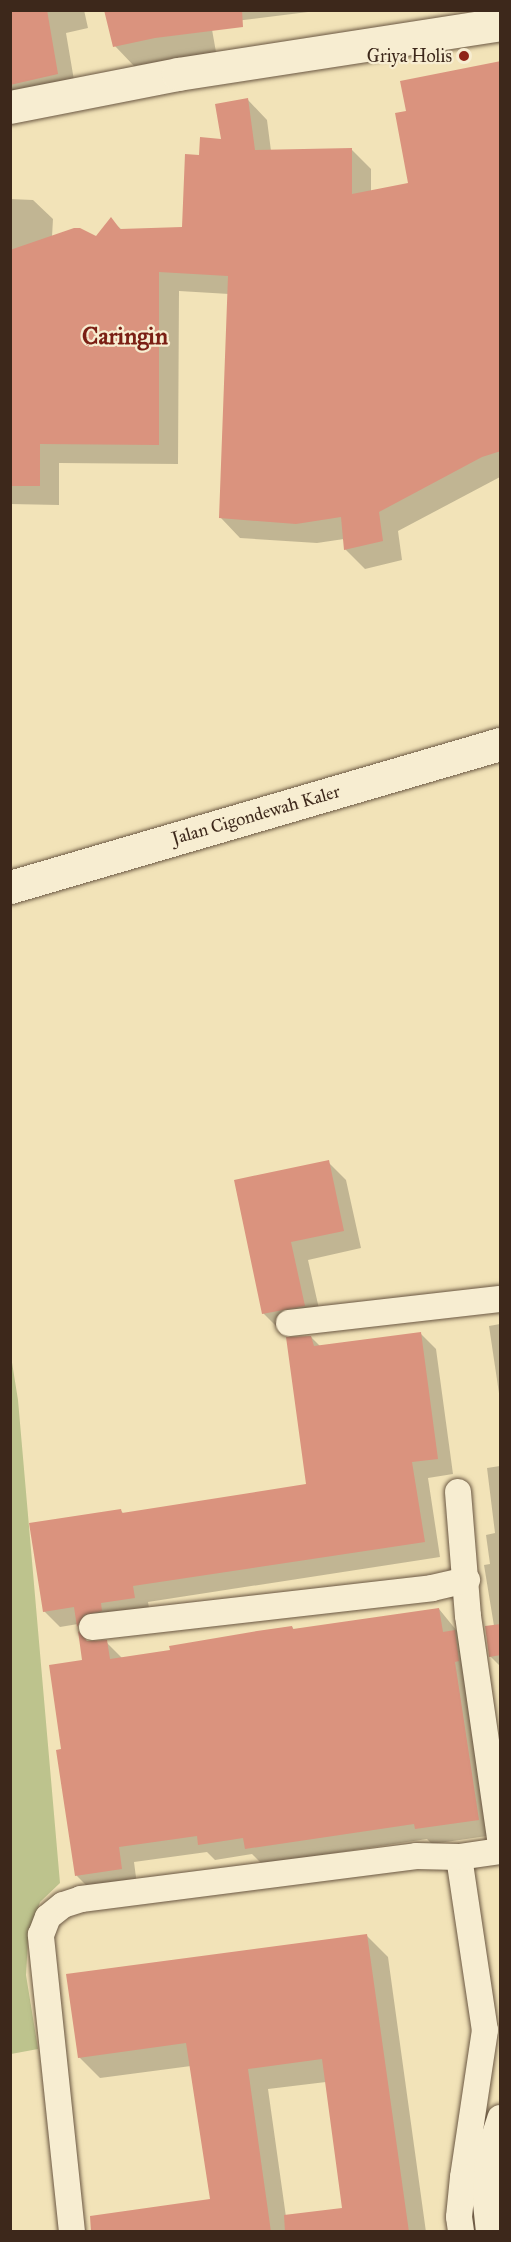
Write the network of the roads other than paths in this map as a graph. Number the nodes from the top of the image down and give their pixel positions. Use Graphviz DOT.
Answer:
graph roads {
  1 [pos="501,24"];
  2 [pos="10,107"];
  3 [pos="501,744"];
  4 [pos="10,887"];
  5 [pos="501,1299"];
  6 [pos="289,1323"];
  7 [pos="458,1492"];
  8 [pos="467,1580"];
  9 [pos="92,1627"];
  10 [pos="501,1839"];
  11 [pos="501,1851"];
  12 [pos="459,1857"];
  13 [pos="501,2118"];
  14 [pos="493,2201"];
  15 [pos="72,2232"];
  16 [pos="461,2232"];
  17 [pos="489,2232"];
  1 -- 2 [label="main road"];
  3 -- 4 [label="main road, Jalan Cigondewah Kaler"];
  5 -- 6 [label="street"];
  7 -- 8 [label="street"];
  8 -- 9 [label="street"];
  8 -- 10 [label="street"];
  11 -- 12 [label="street"];
  12 -- 15 [label="street"];
  12 -- 16 [label="street"];
  13 -- 14 [label="street"];
  14 -- 17 [label="street"];
}
